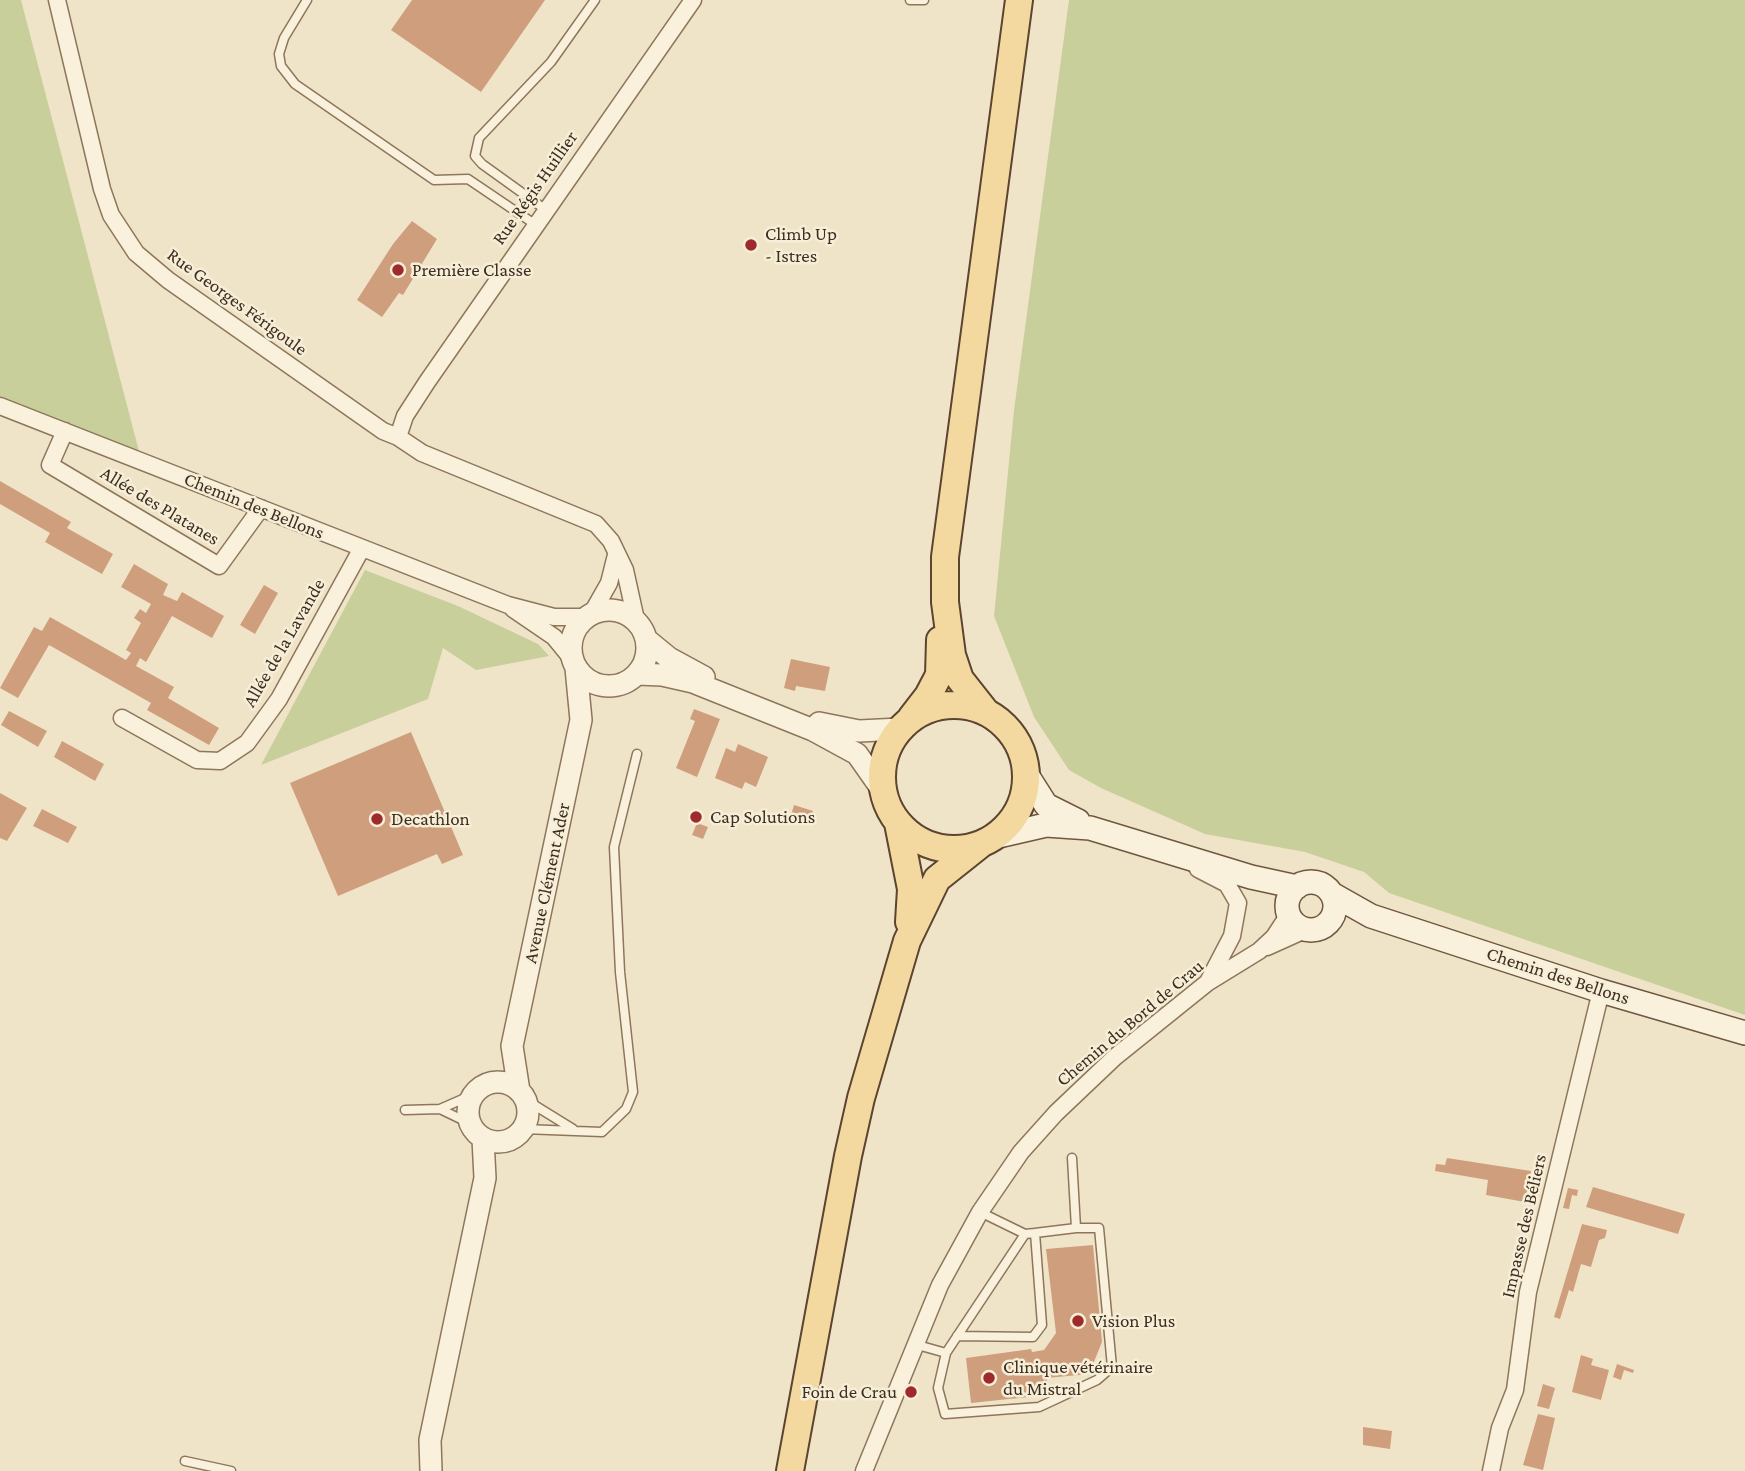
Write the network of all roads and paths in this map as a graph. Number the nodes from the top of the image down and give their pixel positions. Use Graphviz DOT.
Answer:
graph roads {
  1 [pos="57,0"];
  2 [pos="307,0"];
  3 [pos="595,0"];
  4 [pos="693,0"];
  5 [pos="910,0"];
  6 [pos="924,0"];
  7 [pos="1019,0"];
  8 [pos="546,210"];
  9 [pos="536,225"];
  10 [pos="0,406"];
  11 [pos="65,431"];
  12 [pos="398,437"];
  13 [pos="261,508"];
  14 [pos="362,548"];
  15 [pos="616,555"];
  16 [pos="945,602"];
  17 [pos="508,605"];
  18 [pos="589,615"];
  19 [pos="636,620"];
  20 [pos="647,640"];
  21 [pos="574,663"];
  22 [pos="637,674"];
  23 [pos="611,686"];
  24 [pos="986,712"];
  25 [pos="122,718"];
  26 [pos="581,720"];
  27 [pos="904,724"];
  28 [pos="636,754"];
  29 [pos="1027,775"];
  30 [pos="883,791"];
  31 [pos="898,822"];
  32 [pos="1090,828"];
  33 [pos="988,840"];
  34 [pos="1162,850"];
  35 [pos="1332,894"];
  36 [pos="1291,903"];
  37 [pos="1371,916"];
  38 [pos="1331,919"];
  39 [pos="1307,929"];
  40 [pos="907,941"];
  41 [pos="1259,951"];
  42 [pos="1207,983"];
  43 [pos="1601,991"];
  44 [pos="1745,1034"];
  45 [pos="512,1046"];
  46 [pos="478,1090"];
  47 [pos="523,1095"];
  48 [pos="440,1109"];
  49 [pos="405,1110"];
  50 [pos="573,1129"];
  51 [pos="476,1131"];
  52 [pos="515,1136"];
  53 [pos="1072,1158"];
  54 [pos="485,1178"];
  55 [pos="980,1212"];
  56 [pos="1076,1228"];
  57 [pos="1035,1233"];
  58 [pos="1025,1234"];
  59 [pos="957,1336"];
  60 [pos="914,1344"];
  61 [pos="946,1353"];
  62 [pos="430,1440"];
  63 [pos="185,1461"];
  64 [pos="231,1471"];
  65 [pos="414,1471"];
  66 [pos="431,1471"];
  67 [pos="789,1471"];
  68 [pos="864,1471"];
  69 [pos="1491,1471"];
  1 -- 12 [label="street, Rue Georges Férigoule"];
  2 -- 9 [label="lane"];
  3 -- 8 [label="lane"];
  4 -- 8 [label="street, Rue Régis Huillier"];
  5 -- 6 [label="lane"];
  7 -- 16 [label="main road"];
  8 -- 9 [label="street, Rue Régis Huillier"];
  9 -- 12 [label="street, Rue Régis Huillier"];
  10 -- 11 [label="street, Chemin des Bellons"];
  11 -- 13 [label="street, Chemin des Bellons"];
  11 -- 13 [label="street, Allée des Platanes"];
  12 -- 15 [label="street"];
  13 -- 14 [label="street, Chemin des Bellons"];
  14 -- 17 [label="street, Chemin des Bellons"];
  14 -- 25 [label="street, Allée de la Lavande"];
  15 -- 18 [label="street"];
  15 -- 19 [label="street"];
  16 -- 24 [label="main road"];
  16 -- 27 [label="main road"];
  17 -- 18 [label="street, Chemin des Bellons"];
  17 -- 21 [label="street, Chemin des Bellons"];
  18 -- 19 [label="street"];
  18 -- 21 [label="street"];
  19 -- 20 [label="street"];
  20 -- 22 [label="street"];
  20 -- 27 [label="street"];
  21 -- 23 [label="street"];
  21 -- 26 [label="street, Avenue Clément Ader"];
  22 -- 23 [label="street"];
  22 -- 30 [label="street"];
  23 -- 26 [label="street, Avenue Clément Ader"];
  24 -- 27 [label="main road"];
  24 -- 29 [label="main road"];
  26 -- 45 [label="street, Avenue Clément Ader"];
  27 -- 30 [label="main road"];
  28 -- 50 [label="lane"];
  29 -- 32 [label="main road"];
  29 -- 33 [label="main road"];
  30 -- 31 [label="main road"];
  31 -- 33 [label="main road"];
  31 -- 40 [label="main road"];
  32 -- 33 [label="main road"];
  32 -- 34 [label="main road"];
  33 -- 40 [label="main road"];
  34 -- 36 [label="main road"];
  34 -- 42 [label="street"];
  35 -- 36 [label="main road"];
  35 -- 37 [label="main road, Chemin des Bellons"];
  35 -- 38 [label="main road"];
  36 -- 39 [label="main road"];
  36 -- 41 [label="street"];
  37 -- 38 [label="main road, Chemin des Bellons"];
  37 -- 43 [label="main road, Chemin des Bellons"];
  38 -- 39 [label="main road"];
  39 -- 41 [label="street"];
  40 -- 67 [label="main road"];
  41 -- 42 [label="street, Chemin du Bord de Crau"];
  42 -- 55 [label="street, Chemin du Bord de Crau"];
  43 -- 44 [label="main road, Chemin des Bellons"];
  43 -- 69 [label="street, Impasse des Béliers"];
  45 -- 46 [label="street, Avenue Clément Ader"];
  45 -- 47 [label="street, Avenue Clément Ader"];
  46 -- 47 [label="street"];
  46 -- 48 [label="lane"];
  46 -- 51 [label="street"];
  47 -- 50 [label="lane"];
  47 -- 52 [label="street"];
  48 -- 49 [label="lane"];
  48 -- 51 [label="lane"];
  50 -- 52 [label="lane"];
  51 -- 52 [label="street"];
  51 -- 54 [label="street"];
  52 -- 54 [label="street"];
  53 -- 56 [label="lane"];
  54 -- 62 [label="street"];
  55 -- 58 [label="lane"];
  55 -- 60 [label="street, Chemin du Bord de Crau"];
  56 -- 57 [label="lane"];
  56 -- 61 [label="lane"];
  57 -- 58 [label="lane"];
  57 -- 59 [label="lane"];
  58 -- 59 [label="lane"];
  59 -- 61 [label="lane"];
  60 -- 61 [label="lane"];
  60 -- 68 [label="street, Chemin du Bord de Crau"];
  62 -- 65 [label="street"];
  62 -- 66 [label="street"];
  63 -- 64 [label="lane"];
}
